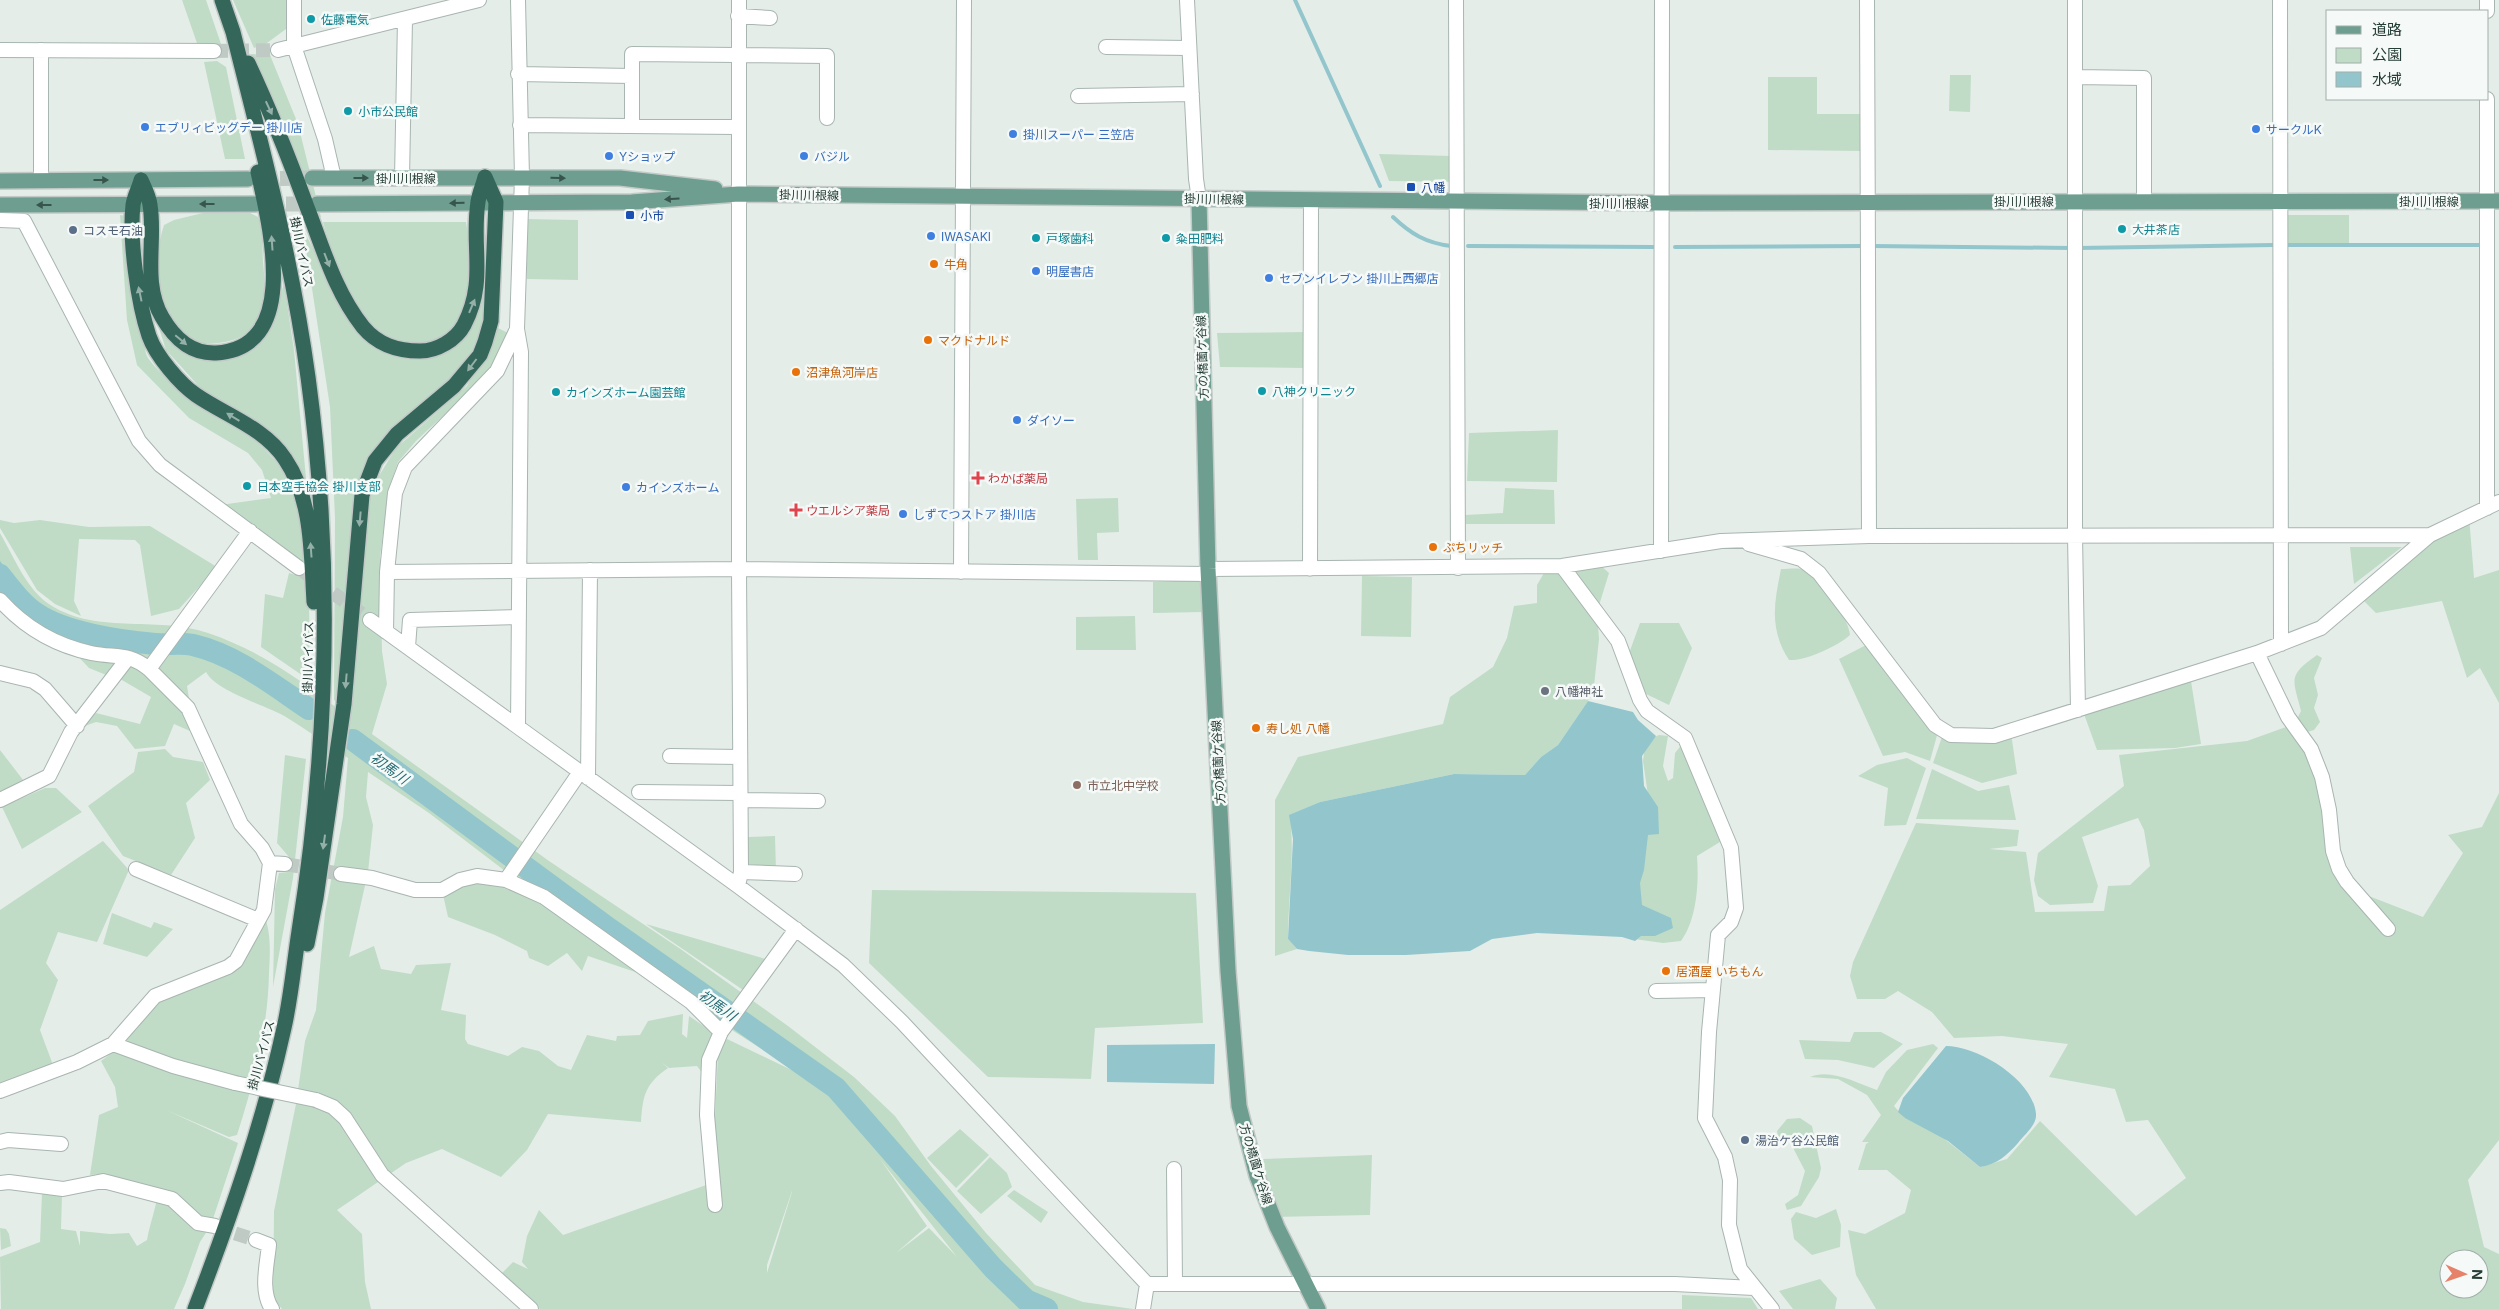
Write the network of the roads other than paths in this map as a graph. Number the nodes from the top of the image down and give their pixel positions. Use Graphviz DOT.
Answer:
graph roads {
  1 [pos="222,0"];
  2 [pos="294,0"];
  3 [pos="479,0"];
  4 [pos="518,0"];
  5 [pos="739,0"];
  6 [pos="964,0"];
  7 [pos="1186,0"];
  8 [pos="1456,0"];
  9 [pos="1662,0"];
  10 [pos="1867,0"];
  11 [pos="2075,0"];
  12 [pos="2280,0"];
  13 [pos="738,16"];
  14 [pos="405,18"];
  15 [pos="770,18"];
  16 [pos="234,32"];
  17 [pos="294,46"];
  18 [pos="1106,47"];
  19 [pos="1190,48"];
  20 [pos="0,50"];
  21 [pos="41,50"];
  22 [pos="278,50"];
  23 [pos="214,51"];
  24 [pos="738,55"];
  25 [pos="518,74"];
  26 [pos="632,76"];
  27 [pos="2076,77"];
  28 [pos="1192,94"];
  29 [pos="1078,96"];
  30 [pos="2487,100"];
  31 [pos="827,118"];
  32 [pos="520,126"];
  33 [pos="632,126"];
  34 [pos="738,127"];
  35 [pos="486,177"];
  36 [pos="522,177"];
  37 [pos="312,178"];
  38 [pos="334,178"];
  39 [pos="402,178"];
  40 [pos="248,179"];
  41 [pos="41,180"];
  42 [pos="141,180"];
  43 [pos="0,181"];
  44 [pos="738,194"];
  45 [pos="964,197"];
  46 [pos="1199,199"];
  47 [pos="1311,200"];
  48 [pos="1868,201"];
  49 [pos="2076,201"];
  50 [pos="2493,201"];
  51 [pos="478,202"];
  52 [pos="496,202"];
  53 [pos="1455,202"];
  54 [pos="2144,202"];
  55 [pos="2280,202"];
  56 [pos="520,203"];
  57 [pos="1661,203"];
  58 [pos="133,204"];
  59 [pos="150,204"];
  60 [pos="256,204"];
  61 [pos="317,204"];
  62 [pos="0,205"];
  63 [pos="0,220"];
  64 [pos="517,329"];
  65 [pos="2493,505"];
  66 [pos="250,531"];
  67 [pos="2075,535"];
  68 [pos="2282,535"];
  69 [pos="2430,535"];
  70 [pos="1869,536"];
  71 [pos="1736,540"];
  72 [pos="1661,551"];
  73 [pos="1562,566"];
  74 [pos="299,568"];
  75 [pos="1458,568"];
  76 [pos="739,569"];
  77 [pos="1310,569"];
  78 [pos="590,570"];
  79 [pos="520,571"];
  80 [pos="1208,571"];
  81 [pos="387,572"];
  82 [pos="961,572"];
  83 [pos="0,600"];
  84 [pos="519,617"];
  85 [pos="370,620"];
  86 [pos="386,632"];
  87 [pos="2281,644"];
  88 [pos="408,647"];
  89 [pos="2257,653"];
  90 [pos="128,658"];
  91 [pos="152,665"];
  92 [pos="0,673"];
  93 [pos="322,703"];
  94 [pos="2078,710"];
  95 [pos="77,726"];
  96 [pos="518,727"];
  97 [pos="670,756"];
  98 [pos="740,757"];
  99 [pos="584,775"];
  100 [pos="639,792"];
  101 [pos="740,796"];
  102 [pos="0,800"];
  103 [pos="818,801"];
  104 [pos="270,863"];
  105 [pos="285,864"];
  106 [pos="136,870"];
  107 [pos="341,874"];
  108 [pos="795,874"];
  109 [pos="508,876"];
  110 [pos="739,879"];
  111 [pos="258,920"];
  112 [pos="796,929"];
  113 [pos="2388,929"];
  114 [pos="1713,990"];
  115 [pos="1656,991"];
  116 [pos="284,1027"];
  117 [pos="722,1029"];
  118 [pos="114,1044"];
  119 [pos="0,1092"];
  120 [pos="0,1142"];
  121 [pos="61,1144"];
  122 [pos="1174,1169"];
  123 [pos="0,1183"];
  124 [pos="715,1205"];
  125 [pos="214,1226"];
  126 [pos="256,1240"];
  127 [pos="1304,1283"];
  128 [pos="1147,1284"];
  129 [pos="1175,1284"];
  130 [pos="1754,1288"];
  131 [pos="1143,1307"];
  132 [pos="196,1309"];
  133 [pos="272,1309"];
  134 [pos="531,1309"];
  135 [pos="1318,1309"];
  136 [pos="1772,1309"];
  1 -- 16 [label="highway, 掛川バイパス"];
  2 -- 17 [label="street"];
  3 -- 14 [label="street"];
  4 -- 25 [label="street"];
  5 -- 13 [label="street"];
  6 -- 45 [label="street"];
  7 -- 19 [label="street"];
  8 -- 53 [label="street"];
  9 -- 57 [label="street"];
  10 -- 48 [label="street"];
  11 -- 27 [label="street"];
  12 -- 55 [label="street"];
  13 -- 15 [label="street"];
  13 -- 24 [label="street"];
  14 -- 17 [label="street"];
  14 -- 39 [label="street"];
  16 -- 51 [label="highway, one-way"];
  59 -- 16 [label="highway, one-way"];
  16 -- 93 [label="highway, 掛川バイパス"];
  17 -- 22 [label="street"];
  17 -- 38 [label="street"];
  18 -- 19 [label="street"];
  19 -- 28 [label="street"];
  20 -- 21 [label="street"];
  21 -- 23 [label="street"];
  21 -- 41 [label="street"];
  24 -- 26 [label="street"];
  24 -- 31 [label="street"];
  24 -- 34 [label="street"];
  25 -- 26 [label="street"];
  25 -- 32 [label="street"];
  26 -- 33 [label="street"];
  27 -- 49 [label="street"];
  27 -- 54 [label="street"];
  28 -- 29 [label="street"];
  28 -- 46 [label="street"];
  30 -- 50 [label="street"];
  32 -- 33 [label="street"];
  32 -- 36 [label="street"];
  33 -- 34 [label="street"];
  34 -- 44 [label="street"];
  35 -- 36 [label="main road, 掛川川根線"];
  35 -- 39 [label="main road, 掛川川根線"];
  35 -- 51 [label="highway"];
  35 -- 52 [label="highway"];
  36 -- 44 [label="main road, 掛川川根線, one-way"];
  36 -- 56 [label="street"];
  37 -- 38 [label="main road, 掛川川根線"];
  38 -- 39 [label="main road, 掛川川根線, one-way"];
  40 -- 42 [label="main road"];
  41 -- 42 [label="main road, one-way"];
  41 -- 43 [label="main road"];
  42 -- 58 [label="highway"];
  42 -- 59 [label="highway"];
  44 -- 45 [label="main road, 掛川川根線"];
  44 -- 56 [label="main road, 掛川川根線, one-way"];
  44 -- 76 [label="street"];
  45 -- 46 [label="main road, 掛川川根線"];
  45 -- 82 [label="street"];
  46 -- 47 [label="main road, 掛川川根線"];
  46 -- 80 [label="main road, 方の橋薗ケ谷線"];
  47 -- 53 [label="main road, 掛川川根線"];
  47 -- 77 [label="street"];
  48 -- 49 [label="main road, 掛川川根線"];
  48 -- 57 [label="main road, 掛川川根線"];
  48 -- 70 [label="street"];
  49 -- 54 [label="main road, 掛川川根線"];
  49 -- 67 [label="street"];
  50 -- 55 [label="main road, 掛川川根線"];
  50 -- 65 [label="street"];
  51 -- 52 [label="main road, 掛川川根線"];
  51 -- 61 [label="main road, 掛川川根線, one-way"];
  52 -- 56 [label="main road, 掛川川根線"];
  52 -- 116 [label="highway, one-way"];
  53 -- 57 [label="main road, 掛川川根線"];
  53 -- 75 [label="street"];
  54 -- 55 [label="main road, 掛川川根線"];
  55 -- 68 [label="street"];
  56 -- 64 [label="street"];
  57 -- 72 [label="street"];
  58 -- 59 [label="main road"];
  58 -- 62 [label="main road, one-way"];
  93 -- 58 [label="highway, one-way"];
  60 -- 59 [label="main road, one-way"];
  63 -- 66 [label="street"];
  64 -- 79 [label="street"];
  64 -- 81 [label="street"];
  65 -- 69 [label="street"];
  66 -- 74 [label="street"];
  66 -- 91 [label="street"];
  67 -- 68 [label="street"];
  67 -- 70 [label="street"];
  67 -- 94 [label="street"];
  68 -- 69 [label="street"];
  68 -- 87 [label="street"];
  69 -- 87 [label="street"];
  70 -- 71 [label="street"];
  71 -- 72 [label="street"];
  71 -- 94 [label="street"];
  72 -- 73 [label="street"];
  73 -- 75 [label="street"];
  73 -- 114 [label="street"];
  75 -- 77 [label="street"];
  76 -- 78 [label="street"];
  76 -- 82 [label="street"];
  76 -- 98 [label="street"];
  77 -- 80 [label="street"];
  78 -- 79 [label="street"];
  78 -- 99 [label="street"];
  79 -- 81 [label="street"];
  79 -- 84 [label="street"];
  80 -- 82 [label="street"];
  80 -- 127 [label="main road, 方の橋薗ケ谷線"];
  81 -- 86 [label="street"];
  83 -- 90 [label="street"];
  84 -- 88 [label="street"];
  84 -- 96 [label="street"];
  85 -- 86 [label="street"];
  86 -- 88 [label="street"];
  87 -- 89 [label="street"];
  88 -- 96 [label="street"];
  89 -- 94 [label="street"];
  89 -- 113 [label="street"];
  90 -- 91 [label="street"];
  90 -- 95 [label="street"];
  91 -- 104 [label="street"];
  92 -- 95 [label="street"];
  93 -- 116 [label="highway, 掛川バイパス"];
  95 -- 102 [label="street"];
  96 -- 99 [label="street"];
  97 -- 98 [label="street"];
  98 -- 101 [label="street"];
  99 -- 109 [label="street"];
  99 -- 110 [label="street"];
  100 -- 101 [label="street"];
  101 -- 103 [label="street"];
  101 -- 110 [label="street"];
  104 -- 105 [label="street"];
  104 -- 111 [label="street"];
  106 -- 111 [label="street"];
  107 -- 109 [label="street"];
  108 -- 110 [label="street"];
  109 -- 117 [label="street"];
  110 -- 112 [label="street"];
  111 -- 118 [label="street"];
  112 -- 117 [label="street"];
  112 -- 128 [label="street"];
  114 -- 115 [label="street"];
  114 -- 130 [label="street"];
  116 -- 132 [label="highway, 掛川バイパス"];
  117 -- 124 [label="street"];
  118 -- 119 [label="street"];
  118 -- 134 [label="street, bridge"];
  120 -- 121 [label="street"];
  122 -- 129 [label="street"];
  123 -- 125 [label="street"];
  126 -- 133 [label="street"];
  127 -- 129 [label="street"];
  127 -- 130 [label="street"];
  127 -- 135 [label="main road, 方の橋薗ケ谷線"];
  128 -- 129 [label="street"];
  128 -- 131 [label="street"];
  130 -- 136 [label="street"];
}
